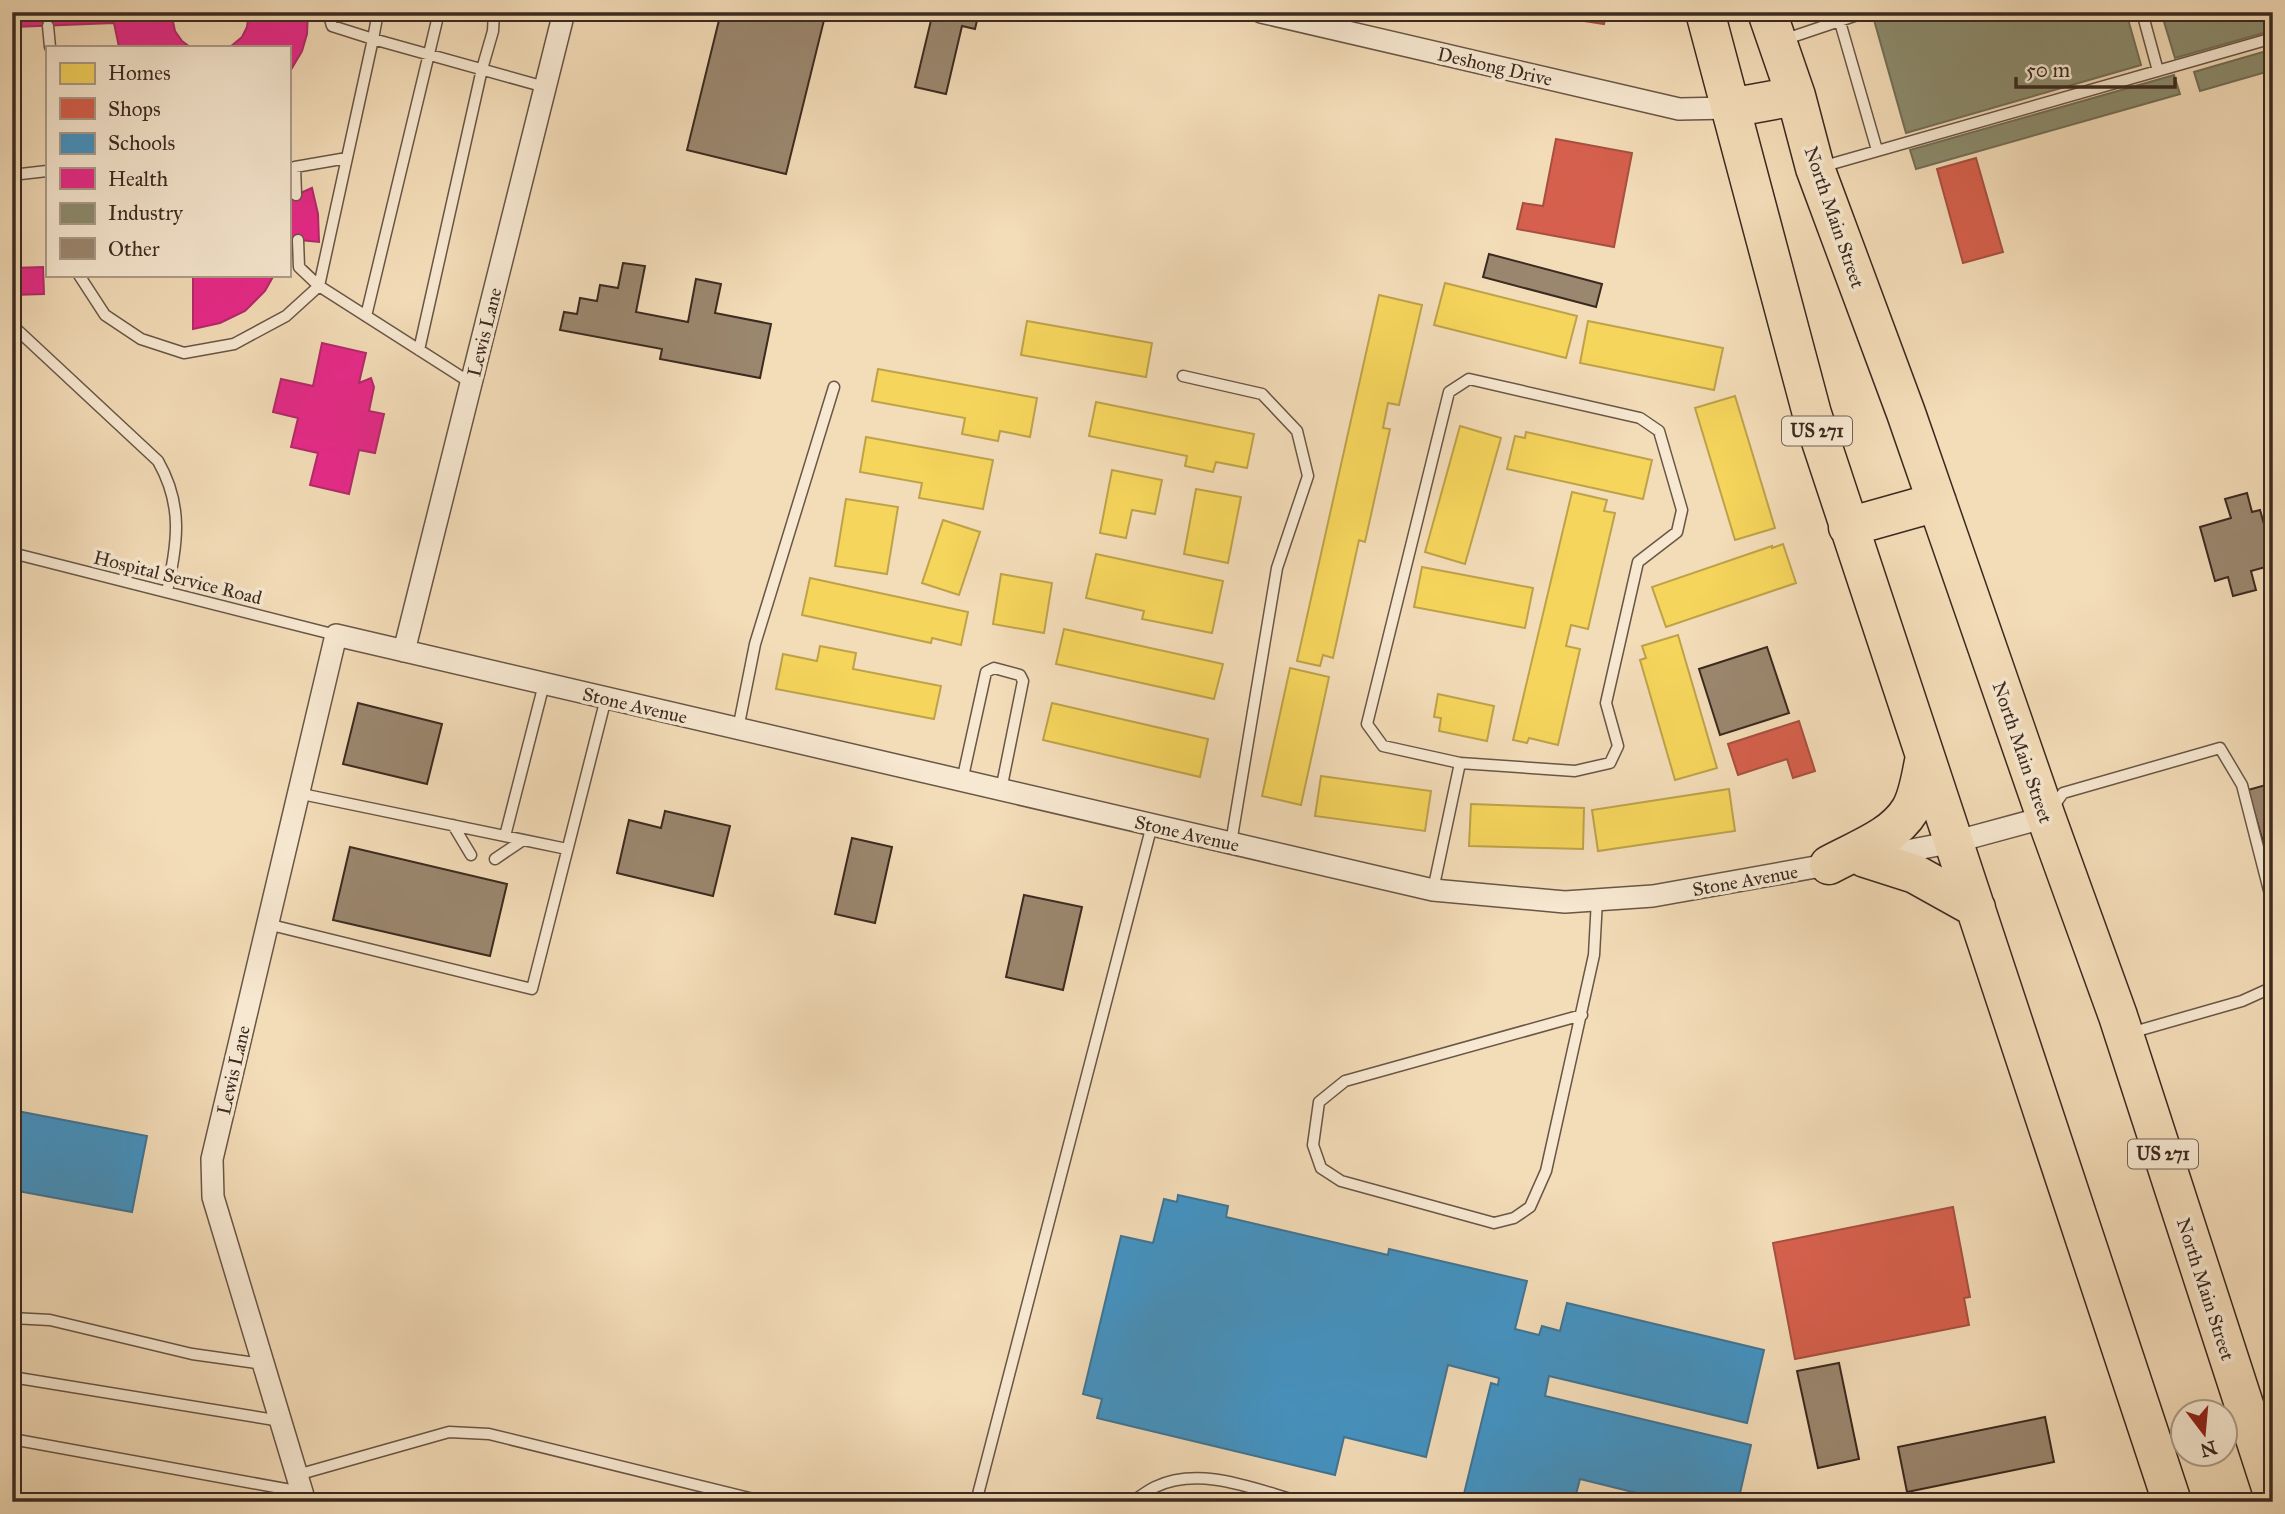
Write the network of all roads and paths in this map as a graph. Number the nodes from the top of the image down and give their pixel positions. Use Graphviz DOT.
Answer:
graph roads {
  1 [pos="328,12"];
  2 [pos="378,12"];
  3 [pos="439,12"];
  4 [pos="494,12"];
  5 [pos="564,12"];
  6 [pos="1261,12"];
  7 [pos="1705,12"];
  8 [pos="1866,12"];
  9 [pos="2142,12"];
  10 [pos="46,19"];
  11 [pos="1840,22"];
  12 [pos="1772,27"];
  13 [pos="373,38"];
  14 [pos="2273,38"];
  15 [pos="50,46"];
  16 [pos="431,55"];
  17 [pos="482,69"];
  18 [pos="2158,71"];
  19 [pos="545,87"];
  20 [pos="1796,96"];
  21 [pos="1730,108"];
  22 [pos="1877,150"];
  23 [pos="347,158"];
  24 [pos="1815,168"];
  25 [pos="46,171"];
  26 [pos="12,176"];
  27 [pos="296,195"];
  28 [pos="298,240"];
  29 [pos="80,276"];
  30 [pos="319,286"];
  31 [pos="366,316"];
  32 [pos="12,325"];
  33 [pos="419,350"];
  34 [pos="1183,376"];
  35 [pos="471,383"];
  36 [pos="834,387"];
  37 [pos="1937,502"];
  38 [pos="1848,527"];
  39 [pos="12,553"];
  40 [pos="167,592"];
  41 [pos="336,635"];
  42 [pos="404,651"];
  43 [pos="544,684"];
  44 [pos="606,698"];
  45 [pos="738,729"];
  46 [pos="1926,757"];
  47 [pos="1460,763"];
  48 [pos="962,781"];
  49 [pos="1001,790"];
  50 [pos="297,793"];
  51 [pos="2046,817"];
  52 [pos="453,825"];
  53 [pos="1152,825"];
  54 [pos="505,836"];
  55 [pos="523,840"];
  56 [pos="1954,842"];
  57 [pos="1231,843"];
  58 [pos="567,849"];
  59 [pos="471,855"];
  60 [pos="495,859"];
  61 [pos="1847,862"];
  62 [pos="1433,890"];
  63 [pos="1597,900"];
  64 [pos="2273,906"];
  65 [pos="1976,908"];
  66 [pos="267,924"];
  67 [pos="2273,987"];
  68 [pos="1582,1015"];
  69 [pos="2124,1035"];
  70 [pos="12,1318"];
  71 [pos="263,1364"];
  72 [pos="12,1377"];
  73 [pos="281,1422"];
  74 [pos="12,1439"];
  75 [pos="302,1490"];
  76 [pos="2273,1494"];
  77 [pos="12,1498"];
  78 [pos="32,1502"];
  79 [pos="765,1502"];
  80 [pos="976,1502"];
  81 [pos="1132,1502"];
  82 [pos="1301,1502"];
  83 [pos="2172,1502"];
  1 -- 13 [label="lane"];
  2 -- 13 [label="lane"];
  3 -- 16 [label="lane"];
  4 -- 17 [label="lane"];
  5 -- 19 [label="street, Lewis Lane"];
  6 -- 21 [label="street, Deshong Drive"];
  7 -- 21 [label="highway, US 271"];
  8 -- 11 [label="lane"];
  9 -- 18 [label="lane"];
  10 -- 15 [label="lane"];
  11 -- 12 [label="lane"];
  11 -- 22 [label="lane"];
  12 -- 20 [label="highway, North Main Street / US 271"];
  13 -- 16 [label="lane"];
  13 -- 23 [label="lane"];
  14 -- 18 [label="lane"];
  16 -- 17 [label="lane"];
  16 -- 31 [label="lane"];
  17 -- 19 [label="lane"];
  17 -- 33 [label="lane"];
  18 -- 22 [label="lane"];
  19 -- 35 [label="street, Lewis Lane"];
  20 -- 21 [label="highway"];
  20 -- 24 [label="highway, North Main Street / US 271"];
  21 -- 38 [label="highway, US 271"];
  22 -- 24 [label="lane"];
  23 -- 27 [label="lane"];
  23 -- 30 [label="lane"];
  24 -- 37 [label="highway, North Main Street / US 271"];
  25 -- 26 [label="lane"];
  28 -- 30 [label="lane"];
  29 -- 30 [label="lane"];
  30 -- 31 [label="lane"];
  31 -- 33 [label="lane"];
  32 -- 40 [label="lane"];
  33 -- 35 [label="lane"];
  34 -- 57 [label="lane"];
  35 -- 42 [label="street, Lewis Lane"];
  36 -- 45 [label="lane"];
  37 -- 38 [label="highway"];
  37 -- 51 [label="highway, North Main Street / US 271"];
  38 -- 46 [label="highway, US 271"];
  39 -- 40 [label="lane, Hospital Service Road"];
  40 -- 41 [label="lane, Hospital Service Road"];
  41 -- 42 [label="street, Stone Avenue"];
  41 -- 50 [label="street, Lewis Lane"];
  42 -- 43 [label="street, Stone Avenue"];
  43 -- 44 [label="street, Stone Avenue"];
  43 -- 54 [label="lane"];
  44 -- 45 [label="street, Stone Avenue"];
  44 -- 58 [label="lane"];
  45 -- 48 [label="street, Stone Avenue"];
  46 -- 56 [label="highway, US 271"];
  46 -- 61 [label="highway"];
  47 -- 47 [label="lane"];
  47 -- 62 [label="lane"];
  48 -- 49 [label="street, Stone Avenue"];
  48 -- 49 [label="lane"];
  49 -- 53 [label="street, Stone Avenue"];
  50 -- 52 [label="lane"];
  50 -- 66 [label="street, Lewis Lane"];
  51 -- 56 [label="street, Stone Avenue"];
  51 -- 64 [label="lane"];
  51 -- 69 [label="highway, North Main Street / US 271"];
  52 -- 54 [label="lane"];
  52 -- 59 [label="lane"];
  53 -- 57 [label="street, Stone Avenue"];
  53 -- 80 [label="lane"];
  54 -- 55 [label="lane"];
  55 -- 58 [label="lane"];
  55 -- 60 [label="lane"];
  56 -- 61 [label="street, Stone Avenue"];
  56 -- 65 [label="highway, US 271"];
  57 -- 62 [label="street, Stone Avenue"];
  58 -- 66 [label="lane"];
  61 -- 63 [label="street, Stone Avenue"];
  61 -- 65 [label="highway"];
  62 -- 63 [label="street, Stone Avenue"];
  63 -- 68 [label="lane"];
  65 -- 83 [label="highway, US 271"];
  66 -- 71 [label="street, Lewis Lane"];
  67 -- 69 [label="lane"];
  68 -- 68 [label="lane"];
  69 -- 76 [label="highway, North Main Street / US 271"];
  70 -- 71 [label="lane"];
  71 -- 73 [label="street, Lewis Lane"];
  72 -- 73 [label="lane"];
  73 -- 75 [label="street, Lewis Lane"];
  74 -- 75 [label="lane"];
  75 -- 79 [label="lane"];
  77 -- 78 [label="lane"];
  81 -- 82 [label="lane"];
}
